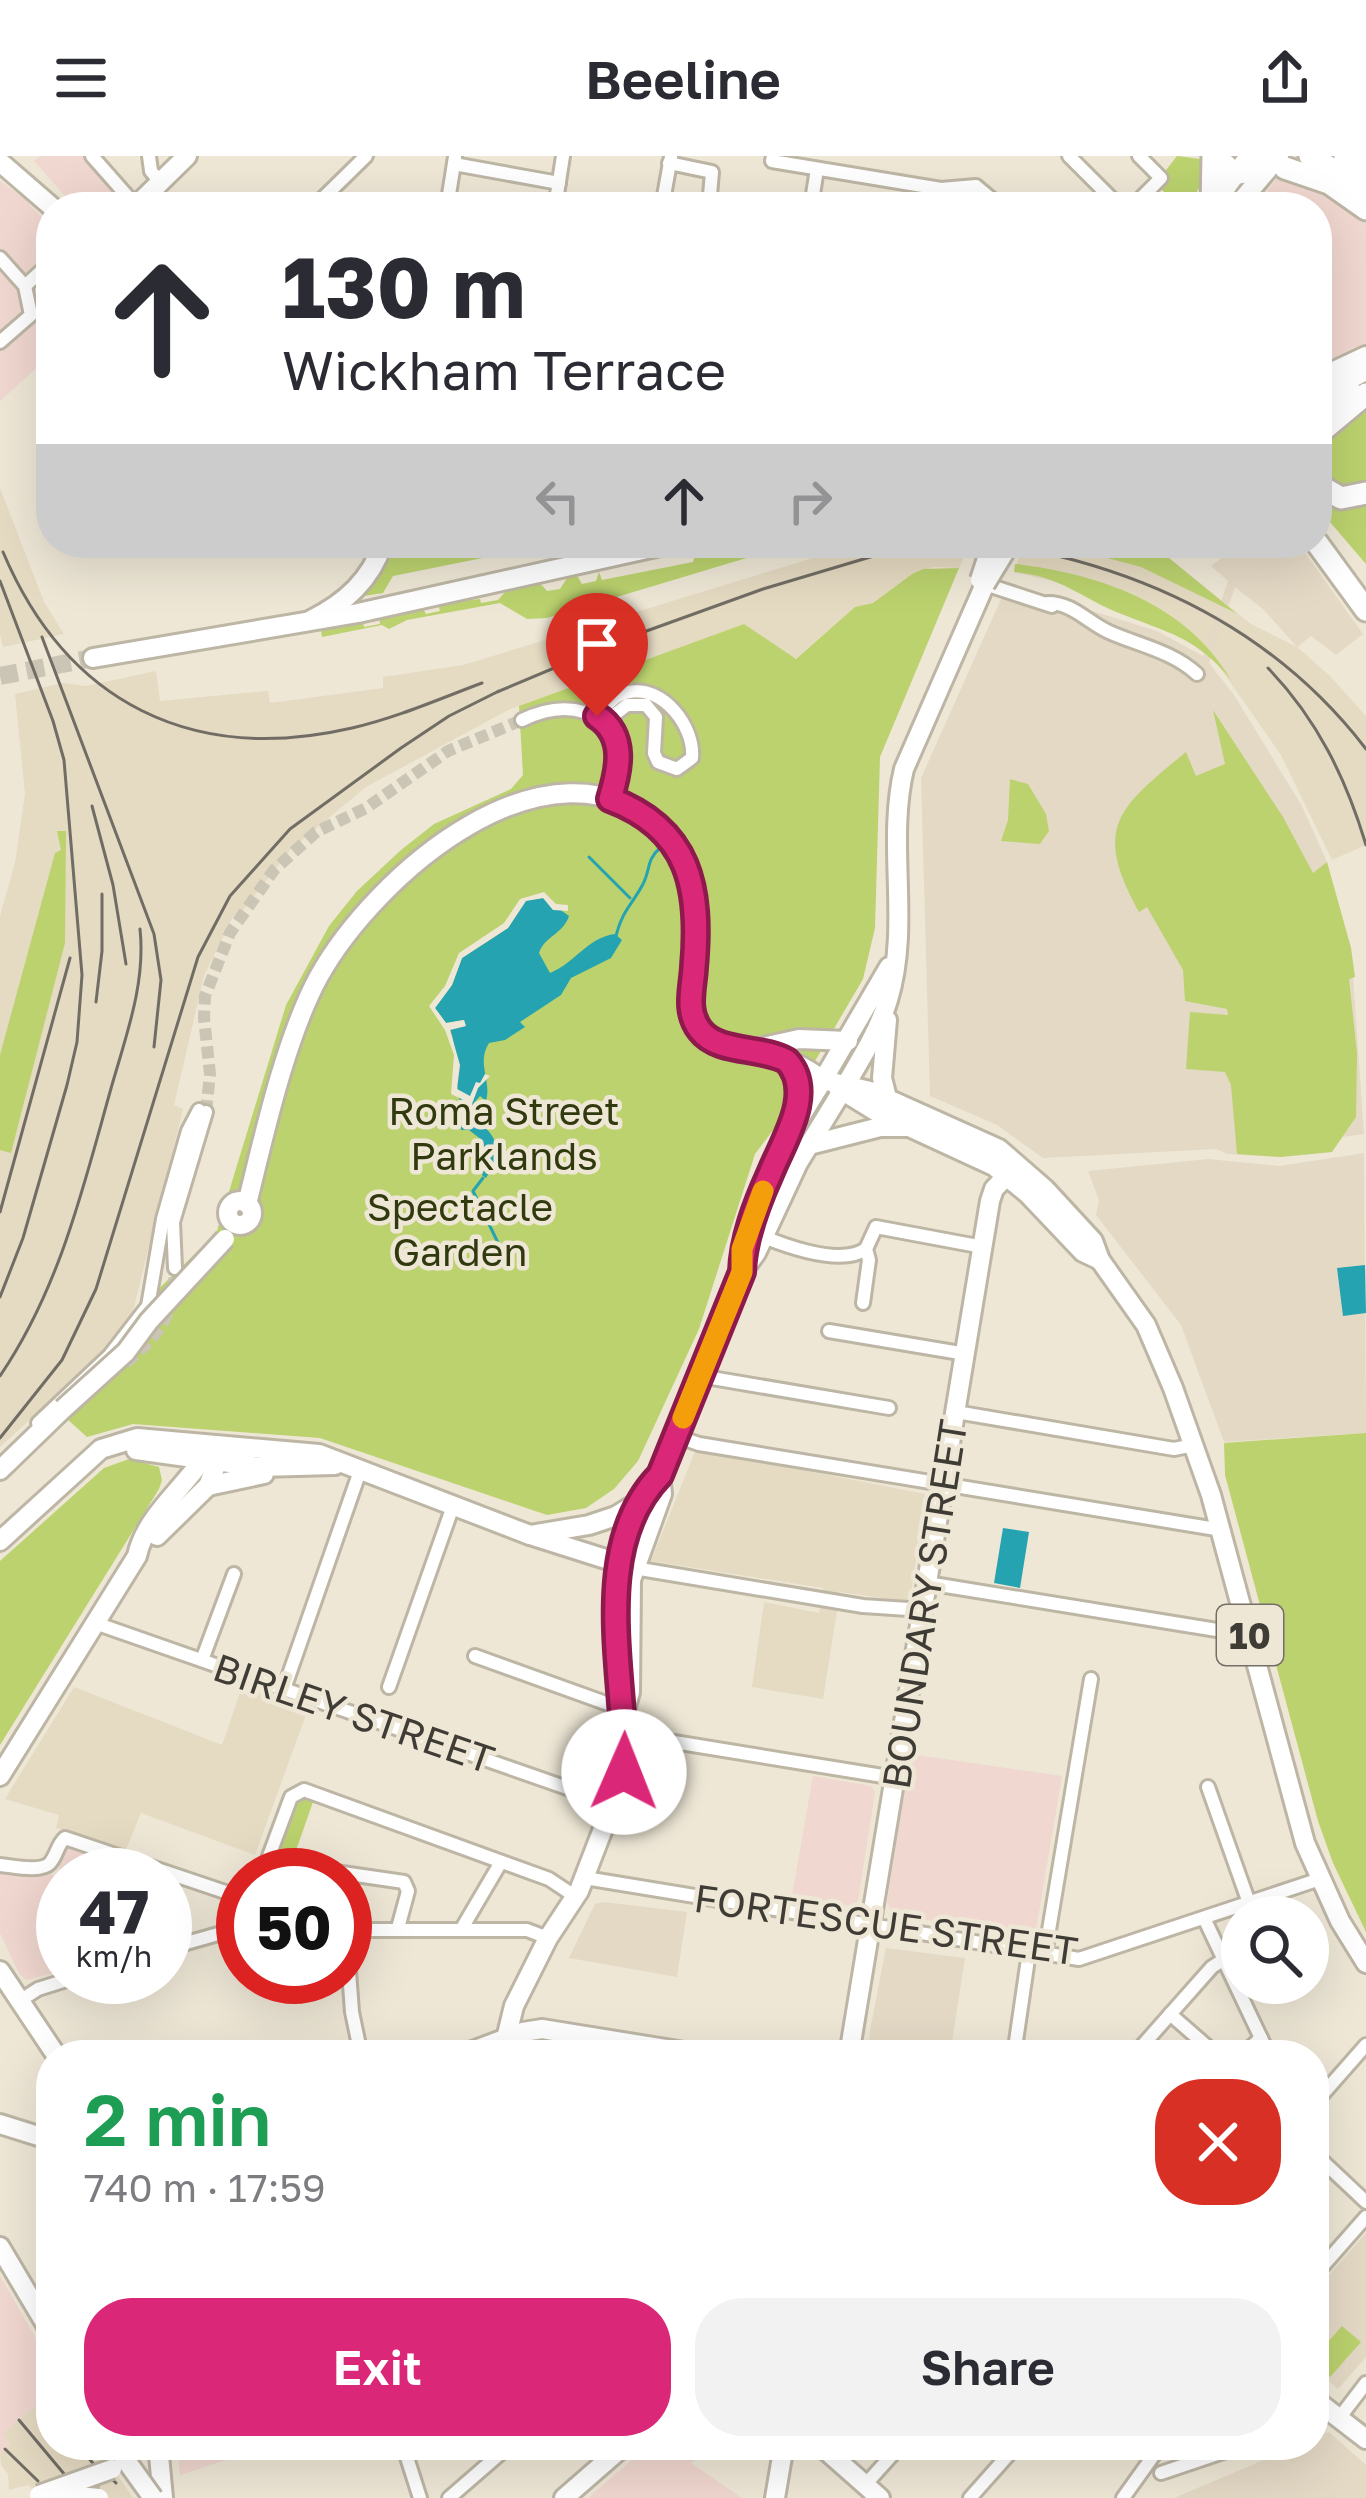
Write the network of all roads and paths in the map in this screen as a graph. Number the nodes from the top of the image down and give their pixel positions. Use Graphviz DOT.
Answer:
graph roads {
  1 [pos="92,156"];
  2 [pos="149,156"];
  3 [pos="187,156"];
  4 [pos="366,156"];
  5 [pos="563,156"];
  6 [pos="1069,156"];
  7 [pos="1138,156"];
  8 [pos="1215,156"];
  9 [pos="1310,156"];
  10 [pos="1336,156"];
  11 [pos="1345,156"];
  12 [pos="773,158"];
  13 [pos="670,159"];
  14 [pos="455,160"];
  15 [pos="1278,160"];
  16 [pos="0,162"];
  17 [pos="1242,164"];
  18 [pos="1366,167"];
  19 [pos="817,169"];
  20 [pos="1366,178"];
  21 [pos="160,182"];
  22 [pos="559,183"];
  23 [pos="941,189"];
  24 [pos="1366,189"];
  25 [pos="122,192"];
  26 [pos="150,192"];
  27 [pos="329,192"];
  28 [pos="450,192"];
  29 [pos="558,192"];
  30 [pos="664,192"];
  31 [pos="710,192"];
  32 [pos="813,192"];
  33 [pos="940,192"];
  34 [pos="983,192"];
  35 [pos="1105,192"];
  36 [pos="1147,192"];
  37 [pos="1213,192"];
  38 [pos="1222,192"];
  39 [pos="1249,192"];
  40 [pos="36,193"];
  41 [pos="1366,209"];
  42 [pos="0,258"];
  43 [pos="36,276"];
  44 [pos="25,286"];
  45 [pos="0,342"];
  46 [pos="1366,356"];
  47 [pos="1366,371"];
  48 [pos="1332,373"];
  49 [pos="1332,388"];
  50 [pos="1366,392"];
  51 [pos="1332,409"];
  52 [pos="1332,422"];
  53 [pos="1332,493"];
  54 [pos="1366,493"];
  55 [pos="378,558"];
  56 [pos="604,558"];
  57 [pos="980,558"];
  58 [pos="987,558"];
  59 [pos="999,558"];
  60 [pos="1328,558"];
  61 [pos="977,590"];
  62 [pos="1366,610"];
  63 [pos="310,621"];
  64 [pos="93,658"];
  65 [pos="1196,674"];
  66 [pos="601,719"];
  67 [pos="522,720"];
  68 [pos="610,799"];
  69 [pos="894,957"];
  70 [pos="889,997"];
  71 [pos="848,1041"];
  72 [pos="754,1049"];
  73 [pos="778,1056"];
  74 [pos="824,1080"];
  75 [pos="844,1087"];
  76 [pos="887,1098"];
  77 [pos="910,1127"];
  78 [pos="791,1132"];
  79 [pos="809,1145"];
  80 [pos="1012,1169"];
  81 [pos="764,1237"];
  82 [pos="983,1246"];
  83 [pos="866,1250"];
  84 [pos="175,1268"];
  85 [pos="742,1272"];
  86 [pos="863,1303"];
  87 [pos="829,1331"];
  88 [pos="966,1354"];
  89 [pos="700,1376"];
  90 [pos="889,1408"];
  91 [pos="956,1412"];
  92 [pos="676,1436"];
  93 [pos="1194,1445"];
  94 [pos="219,1452"];
  95 [pos="161,1454"];
  96 [pos="15,1455"];
  97 [pos="340,1464"];
  98 [pos="291,1467"];
  99 [pos="0,1470"];
  100 [pos="360,1471"];
  101 [pos="660,1475"];
  102 [pos="68,1481"];
  103 [pos="944,1484"];
  104 [pos="208,1486"];
  105 [pos="170,1500"];
  106 [pos="642,1500"];
  107 [pos="453,1506"];
  108 [pos="1222,1530"];
  109 [pos="530,1535"];
  110 [pos="0,1541"];
  111 [pos="137,1556"];
  112 [pos="627,1567"];
  113 [pos="234,1574"];
  114 [pos="927,1583"];
  115 [pos="923,1610"];
  116 [pos="95,1623"];
  117 [pos="1249,1629"];
  118 [pos="475,1656"];
  119 [pos="202,1660"];
  120 [pos="1091,1679"];
  121 [pos="389,1687"];
  122 [pos="284,1689"];
  123 [pos="625,1710"];
  124 [pos="625,1734"];
  125 [pos="0,1776"];
  126 [pos="895,1778"];
  127 [pos="1208,1787"];
  128 [pos="613,1804"];
  129 [pos="273,1848"];
  130 [pos="501,1862"];
  131 [pos="0,1865"];
  132 [pos="585,1878"];
  133 [pos="1320,1879"];
  134 [pos="372,1881"];
  135 [pos="216,1889"];
  136 [pos="1247,1896"];
  137 [pos="1270,1896"];
  138 [pos="575,1897"];
  139 [pos="1221,1912"];
  140 [pos="1204,1918"];
  141 [pos="871,1925"];
  142 [pos="398,1928"];
  143 [pos="372,1929"];
  144 [pos="461,1930"];
  145 [pos="548,1938"];
  146 [pos="1029,1952"];
  147 [pos="1046,1954"];
  148 [pos="1221,1956"];
  149 [pos="1221,1961"];
  150 [pos="1366,1963"];
  151 [pos="0,1971"];
  152 [pos="36,1990"];
  153 [pos="18,2002"];
  154 [pos="351,2004"];
  155 [pos="1244,2004"];
  156 [pos="1170,2014"];
  157 [pos="1261,2038"];
  158 [pos="45,2040"];
  159 [pos="358,2040"];
  160 [pos="506,2040"];
  161 [pos="522,2040"];
  162 [pos="610,2040"];
  163 [pos="852,2040"];
  164 [pos="1015,2040"];
  165 [pos="1147,2040"];
  166 [pos="1200,2040"];
  167 [pos="1366,2044"];
  168 [pos="1329,2087"];
  169 [pos="0,2124"];
  170 [pos="36,2135"];
  171 [pos="1329,2167"];
  172 [pos="1366,2202"];
  173 [pos="1366,2216"];
  174 [pos="0,2247"];
  175 [pos="1329,2259"];
  176 [pos="36,2308"];
  177 [pos="1366,2384"];
  178 [pos="1329,2407"];
  179 [pos="1329,2409"];
  180 [pos="1366,2439"];
  181 [pos="128,2460"];
  182 [pos="159,2460"];
  183 [pos="408,2460"];
  184 [pos="490,2460"];
  185 [pos="608,2460"];
  186 [pos="781,2460"];
  187 [pos="837,2460"];
  188 [pos="892,2460"];
  189 [pos="1004,2460"];
  190 [pos="1149,2460"];
  191 [pos="1164,2460"];
  192 [pos="1198,2460"];
  193 [pos="112,2469"];
  194 [pos="873,2492"];
  195 [pos="160,2496"];
  196 [pos="33,2497"];
  197 [pos="99,2498"];
  198 [pos="420,2498"];
  199 [pos="449,2498"];
  200 [pos="564,2498"];
  201 [pos="775,2498"];
  202 [pos="970,2498"];
  203 [pos="1123,2498"];
  1 -- 25 [label="street"];
  2 -- 21 [label="street"];
  3 -- 21 [label="main road"];
  4 -- 27 [label="street"];
  5 -- 22 [label="street"];
  6 -- 35 [label="street"];
  7 -- 36 [label="street"];
  8 -- 17 [label="highway"];
  8 -- 37 [label="highway"];
  9 -- 24 [label="highway"];
  10 -- 20 [label="highway"];
  11 -- 18 [label="highway"];
  12 -- 19 [label="street"];
  13 -- 30 [label="street"];
  13 -- 31 [label="street"];
  14 -- 22 [label="street"];
  14 -- 28 [label="street"];
  15 -- 17 [label="highway"];
  15 -- 39 [label="main road"];
  15 -- 41 [label="highway"];
  16 -- 40 [label="main road"];
  17 -- 38 [label="main road"];
  19 -- 23 [label="street"];
  19 -- 32 [label="street"];
  21 -- 26 [label="main road"];
  22 -- 29 [label="street"];
  23 -- 33 [label="street"];
  23 -- 34 [label="street"];
  42 -- 44 [label="street"];
  43 -- 44 [label="street"];
  44 -- 45 [label="street"];
  46 -- 48 [label="main road"];
  47 -- 49 [label="main road"];
  50 -- 51 [label="main road"];
  50 -- 52 [label="highway"];
  53 -- 54 [label="highway"];
  55 -- 63 [label="main road"];
  56 -- 63 [label="main road"];
  57 -- 61 [label="main road, bridge"];
  58 -- 61 [label="main road, bridge"];
  59 -- 61 [label="main road, bridge"];
  60 -- 62 [label="highway"];
  61 -- 65 [label="street"];
  61 -- 69 [label="main road"];
  63 -- 64 [label="main road"];
  66 -- 66 [label="street"];
  66 -- 67 [label="street"];
  66 -- 68 [label="street"];
  68 -- 72 [label="main road"];
  68 -- 96 [label="main road, bridge"];
  69 -- 70 [label="main road"];
  69 -- 71 [label="main road"];
  70 -- 75 [label="main road"];
  70 -- 76 [label="main road"];
  71 -- 72 [label="main road"];
  71 -- 74 [label="main road"];
  72 -- 73 [label="main road"];
  73 -- 74 [label="main road"];
  73 -- 78 [label="main road"];
  74 -- 75 [label="main road, 10"];
  74 -- 78 [label="main road"];
  75 -- 76 [label="main road, 10"];
  75 -- 77 [label="main road, 10"];
  75 -- 79 [label="main road"];
  76 -- 80 [label="main road, 10"];
  77 -- 79 [label="main road"];
  77 -- 80 [label="main road, 10"];
  78 -- 85 [label="main road"];
  79 -- 81 [label="main road"];
  80 -- 82 [label="main road, BOUNDARY STREET"];
  80 -- 93 [label="main road, 10"];
  81 -- 83 [label="street"];
  81 -- 85 [label="main road"];
  82 -- 83 [label="street"];
  82 -- 88 [label="main road, BOUNDARY STREET"];
  83 -- 86 [label="street"];
  84 -- 96 [label="street"];
  85 -- 89 [label="main road"];
  87 -- 88 [label="street"];
  88 -- 91 [label="main road, BOUNDARY STREET"];
  89 -- 90 [label="street"];
  89 -- 92 [label="main road"];
  91 -- 93 [label="street"];
  91 -- 103 [label="main road, BOUNDARY STREET"];
  92 -- 101 [label="main road"];
  92 -- 103 [label="street"];
  93 -- 108 [label="main road, 10"];
  94 -- 95 [label="main road"];
  94 -- 97 [label="main road"];
  94 -- 98 [label="main road"];
  94 -- 102 [label="main road"];
  94 -- 104 [label="main road"];
  94 -- 105 [label="main road"];
  95 -- 102 [label="main road"];
  95 -- 105 [label="main road"];
  96 -- 99 [label="main road"];
  97 -- 98 [label="main road"];
  97 -- 100 [label="main road"];
  98 -- 104 [label="main road"];
  100 -- 107 [label="main road"];
  100 -- 122 [label="street"];
  101 -- 106 [label="main road"];
  101 -- 112 [label="main road"];
  102 -- 110 [label="main road"];
  103 -- 108 [label="street"];
  103 -- 114 [label="main road, BOUNDARY STREET"];
  104 -- 111 [label="main road"];
  105 -- 111 [label="main road"];
  106 -- 109 [label="main road"];
  106 -- 112 [label="main road"];
  107 -- 109 [label="main road"];
  107 -- 121 [label="street"];
  108 -- 117 [label="main road, 10"];
  109 -- 112 [label="main road"];
  111 -- 116 [label="main road"];
  112 -- 115 [label="street"];
  112 -- 123 [label="main road"];
  113 -- 119 [label="street"];
  114 -- 115 [label="main road, BOUNDARY STREET"];
  114 -- 117 [label="street"];
  115 -- 126 [label="main road, BOUNDARY STREET"];
  116 -- 119 [label="street, BIRLEY STREET"];
  116 -- 125 [label="main road"];
  117 -- 133 [label="main road, 10"];
  118 -- 123 [label="street"];
  119 -- 122 [label="street, BIRLEY STREET"];
  120 -- 147 [label="street"];
  122 -- 128 [label="street, BIRLEY STREET"];
  123 -- 124 [label="main road"];
  124 -- 126 [label="street"];
  124 -- 128 [label="main road"];
  126 -- 141 [label="main road, BOUNDARY STREET"];
  127 -- 136 [label="street"];
  128 -- 132 [label="main road"];
  129 -- 130 [label="street"];
  130 -- 138 [label="street"];
  130 -- 144 [label="street"];
  131 -- 135 [label="street"];
  132 -- 138 [label="main road"];
  132 -- 141 [label="street, FORTESCUE STREET"];
  133 -- 137 [label="street, FORTESCUE STREET"];
  133 -- 150 [label="main road, 10"];
  134 -- 142 [label="street"];
  138 -- 145 [label="main road"];
  139 -- 140 [label="street, FORTESCUE STREET"];
  140 -- 147 [label="street, FORTESCUE STREET"];
  140 -- 148 [label="street"];
  141 -- 146 [label="street, FORTESCUE STREET"];
  141 -- 163 [label="main road, BOUNDARY STREET"];
  142 -- 143 [label="street"];
  142 -- 144 [label="street"];
  144 -- 145 [label="street"];
  145 -- 160 [label="main road"];
  146 -- 147 [label="street, FORTESCUE STREET"];
  146 -- 164 [label="street"];
  149 -- 156 [label="street"];
  151 -- 153 [label="main road"];
  152 -- 153 [label="street"];
  153 -- 158 [label="main road"];
  154 -- 159 [label="street"];
  155 -- 157 [label="street"];
  156 -- 165 [label="street"];
  156 -- 166 [label="street"];
  161 -- 162 [label="main road"];
  167 -- 168 [label="street"];
  169 -- 170 [label="main road"];
  171 -- 172 [label="street"];
  173 -- 175 [label="street"];
  174 -- 176 [label="main road"];
  177 -- 178 [label="street"];
  179 -- 180 [label="main road"];
  181 -- 195 [label="main road, bridge"];
  182 -- 195 [label="main road"];
  183 -- 198 [label="street"];
  184 -- 199 [label="street"];
  185 -- 200 [label="main road"];
  186 -- 201 [label="main road"];
  187 -- 194 [label="main road"];
  188 -- 194 [label="street"];
  189 -- 202 [label="street"];
  190 -- 203 [label="street"];
  191 -- 192 [label="street"];
  193 -- 196 [label="main road, bridge"];
  196 -- 197 [label="main road, bridge"];
}
